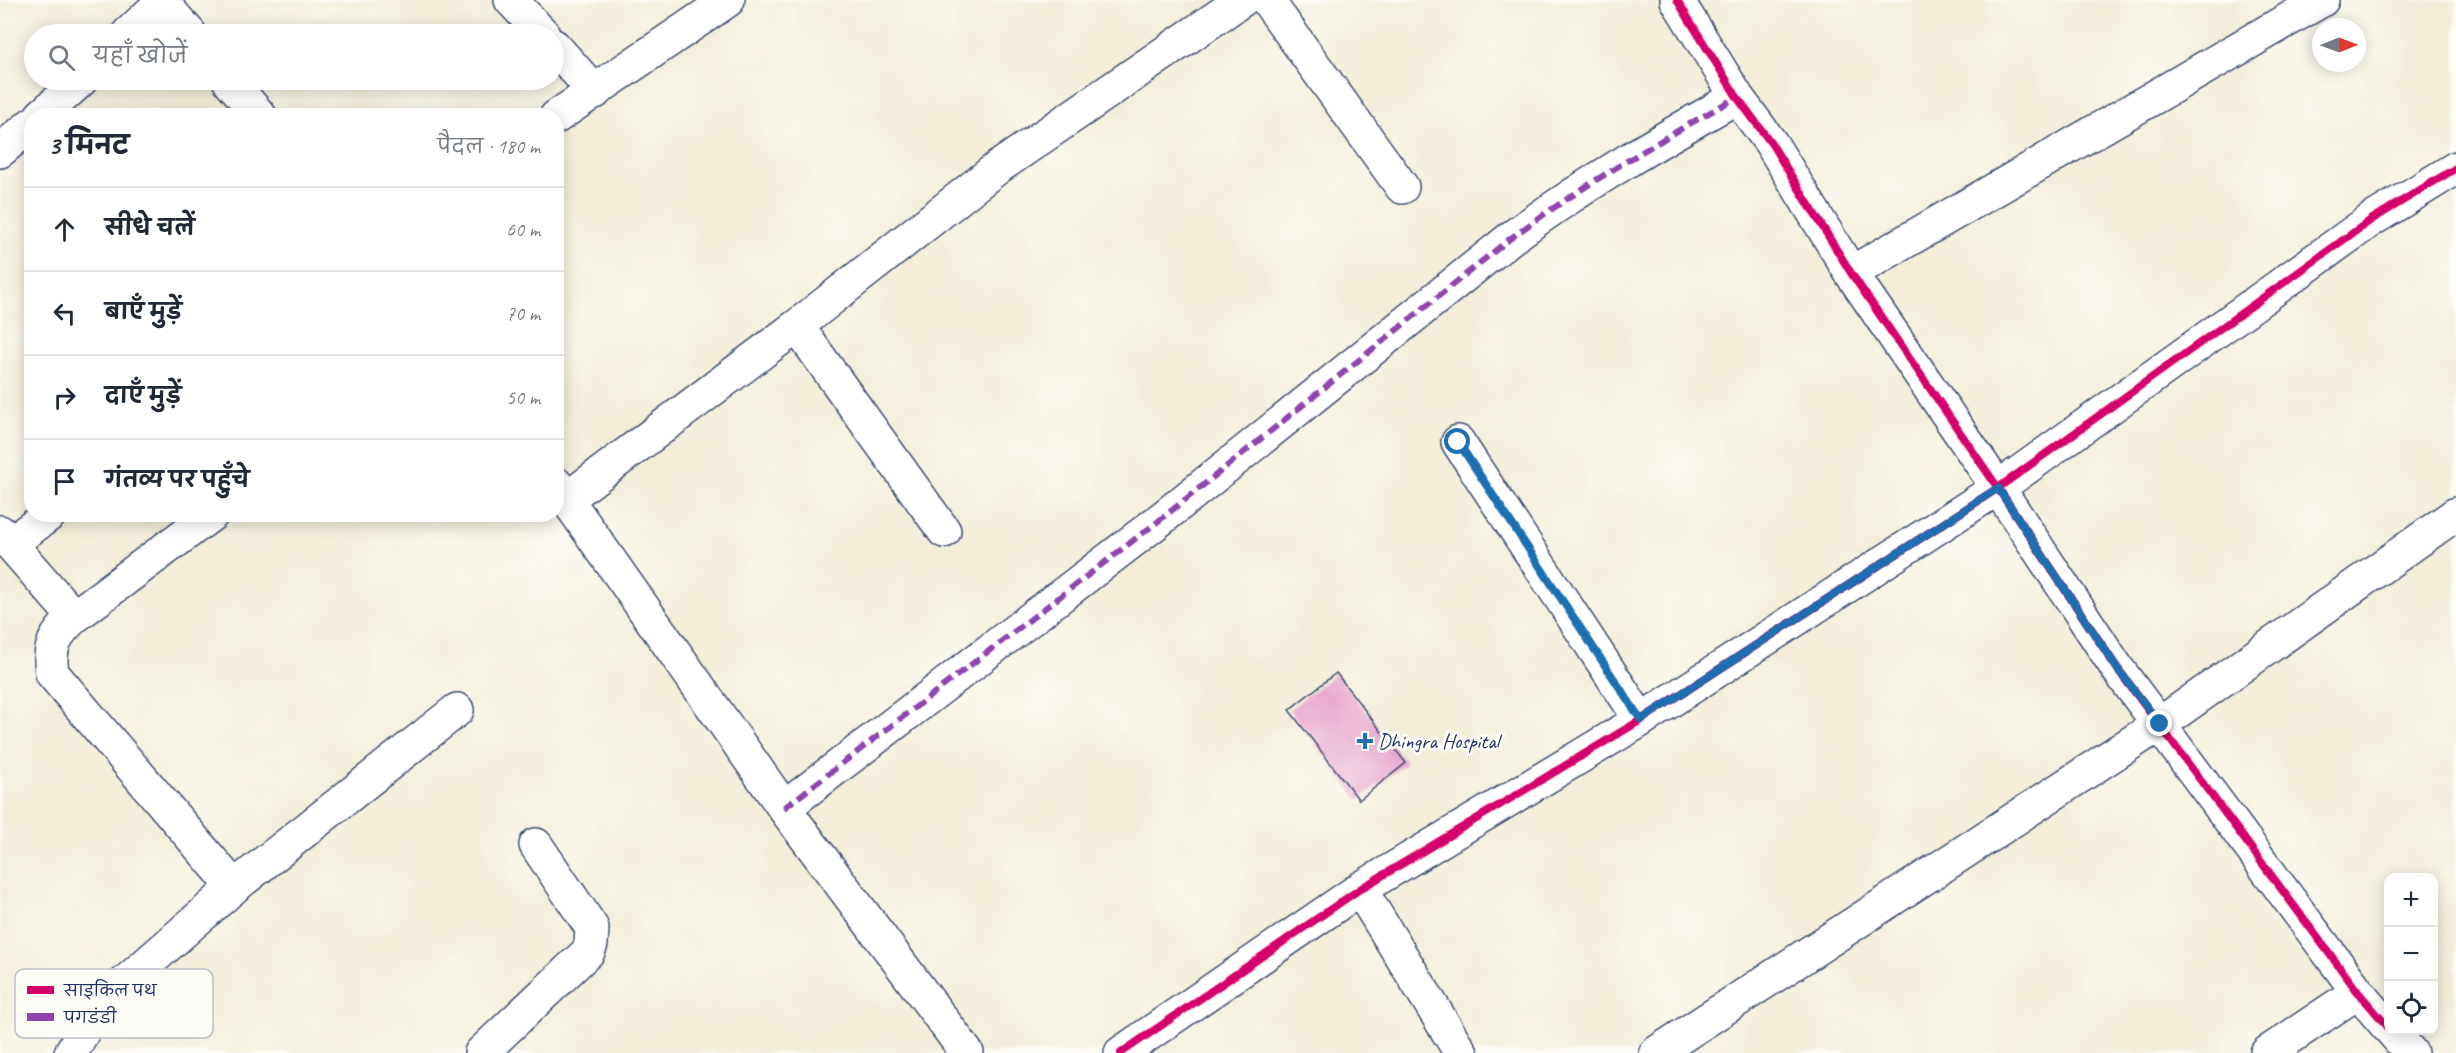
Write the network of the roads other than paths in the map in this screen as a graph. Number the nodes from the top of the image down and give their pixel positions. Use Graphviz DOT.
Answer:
graph roads {
  1 [pos="512,0"];
  2 [pos="728,0"];
  3 [pos="1242,0"];
  4 [pos="1267,0"];
  5 [pos="1677,0"];
  6 [pos="2322,0"];
  7 [pos="161,1"];
  8 [pos="138,24"];
  9 [pos="181,24"];
  10 [pos="534,24"];
  11 [pos="564,57"];
  12 [pos="238,90"];
  13 [pos="595,92"];
  14 [pos="76,96"];
  15 [pos="1737,97"];
  16 [pos="55,108"];
  17 [pos="253,108"];
  18 [pos="564,112"];
  19 [pos="24,131"];
  20 [pos="0,151"];
  21 [pos="2456,168"];
  22 [pos="1402,187"];
  23 [pos="1851,273"];
  24 [pos="797,326"];
  25 [pos="1458,442"];
  26 [pos="1998,488"];
  27 [pos="564,490"];
  28 [pos="564,494"];
  29 [pos="2456,514"];
  30 [pos="35,522"];
  31 [pos="201,522"];
  32 [pos="944,531"];
  33 [pos="5,538"];
  34 [pos="74,616"];
  35 [pos="457,710"];
  36 [pos="1641,720"];
  37 [pos="2160,724"];
  38 [pos="784,808"];
  39 [pos="536,845"];
  40 [pos="234,887"];
  41 [pos="1360,889"];
  42 [pos="141,969"];
  43 [pos="2358,992"];
  44 [pos="2384,1022"];
  45 [pos="2395,1035"];
  46 [pos="79,1038"];
  47 [pos="71,1053"];
  48 [pos="481,1053"];
  49 [pos="967,1053"];
  50 [pos="1121,1053"];
  51 [pos="1461,1053"];
  52 [pos="1656,1053"];
  53 [pos="2267,1053"];
  54 [pos="2411,1053"];
  1 -- 10 [label="street"];
  2 -- 13 [label="street"];
  3 -- 24 [label="street"];
  4 -- 22 [label="street"];
  5 -- 15 [label="street"];
  6 -- 23 [label="street"];
  7 -- 8 [label="street"];
  7 -- 9 [label="street"];
  11 -- 13 [label="street"];
  12 -- 17 [label="street"];
  13 -- 18 [label="street"];
  14 -- 16 [label="street"];
  15 -- 23 [label="street"];
  15 -- 38 [label="street"];
  19 -- 20 [label="street"];
  21 -- 26 [label="street"];
  23 -- 26 [label="street"];
  24 -- 27 [label="street"];
  24 -- 32 [label="street"];
  25 -- 36 [label="street"];
  26 -- 36 [label="street"];
  26 -- 37 [label="street"];
  28 -- 38 [label="street"];
  29 -- 37 [label="street"];
  30 -- 33 [label="street"];
  31 -- 34 [label="street"];
  33 -- 34 [label="street"];
  34 -- 40 [label="street"];
  35 -- 40 [label="street"];
  36 -- 41 [label="street"];
  37 -- 43 [label="street"];
  37 -- 52 [label="street"];
  38 -- 49 [label="street"];
  39 -- 48 [label="street"];
  40 -- 42 [label="street"];
  41 -- 50 [label="street"];
  41 -- 51 [label="street"];
  43 -- 44 [label="street"];
  43 -- 53 [label="street"];
  45 -- 54 [label="street"];
  46 -- 47 [label="street"];
}
